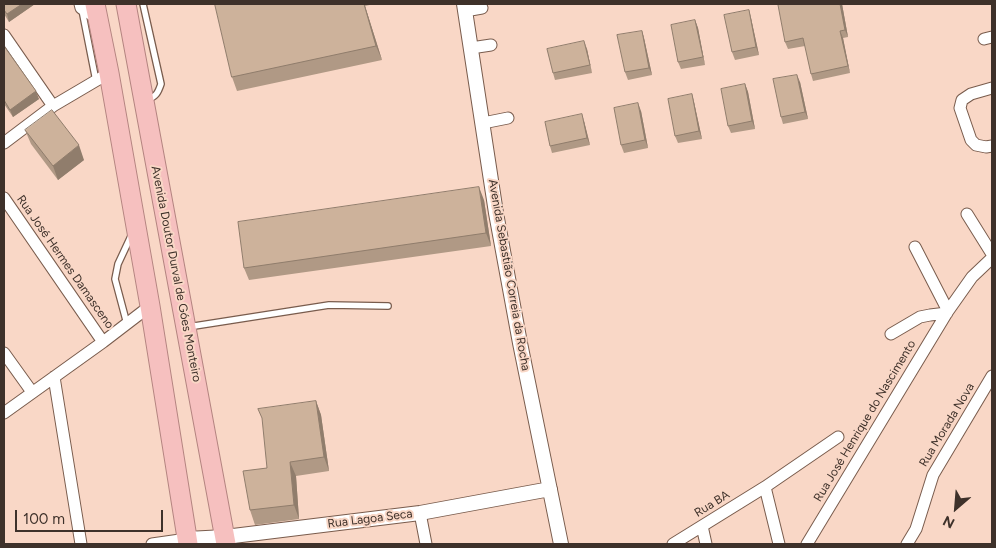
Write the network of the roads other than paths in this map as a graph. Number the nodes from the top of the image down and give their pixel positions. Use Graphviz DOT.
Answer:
graph roads {
  1 [pos="126,4"];
  2 [pos="143,4"];
  3 [pos="464,7"];
  4 [pos="482,8"];
  5 [pos="88,9"];
  6 [pos="4,35"];
  7 [pos="491,45"];
  8 [pos="471,48"];
  9 [pos="102,77"];
  10 [pos="992,88"];
  11 [pos="144,101"];
  12 [pos="53,106"];
  13 [pos="508,118"];
  14 [pos="483,122"];
  15 [pos="4,143"];
  16 [pos="992,146"];
  17 [pos="4,198"];
  18 [pos="967,214"];
  19 [pos="136,225"];
  20 [pos="915,247"];
  21 [pos="992,254"];
  22 [pos="992,258"];
  23 [pos="150,306"];
  24 [pos="388,306"];
  25 [pos="947,312"];
  26 [pos="127,324"];
  27 [pos="186,328"];
  28 [pos="892,334"];
  29 [pos="103,342"];
  30 [pos="4,353"];
  31 [pos="992,376"];
  32 [pos="54,377"];
  33 [pos="32,392"];
  34 [pos="4,412"];
  35 [pos="838,437"];
  36 [pos="765,487"];
  37 [pos="550,489"];
  38 [pos="420,513"];
  39 [pos="702,526"];
  40 [pos="226,541"];
  41 [pos="188,542"];
  42 [pos="81,544"];
  43 [pos="152,544"];
  44 [pos="426,544"];
  45 [pos="562,544"];
  46 [pos="673,544"];
  47 [pos="706,544"];
  48 [pos="779,544"];
  49 [pos="807,544"];
  50 [pos="907,544"];
  1 -- 11 [label="highway, Avenida Doutor Durval de Góes Monteiro"];
  2 -- 11 [label="lane"];
  3 -- 4 [label="street"];
  3 -- 8 [label="street, Avenida Sebastião Correia da Rocha"];
  5 -- 9 [label="highway"];
  6 -- 12 [label="street"];
  7 -- 8 [label="street"];
  8 -- 14 [label="street, Avenida Sebastião Correia da Rocha"];
  9 -- 12 [label="street"];
  9 -- 19 [label="highway"];
  10 -- 16 [label="street"];
  11 -- 27 [label="highway, Avenida Doutor Durval de Góes Monteiro"];
  12 -- 15 [label="street"];
  13 -- 14 [label="street"];
  14 -- 37 [label="street, Avenida Sebastião Correia da Rocha"];
  17 -- 29 [label="street, Rua José Hermes Damasceno"];
  18 -- 21 [label="street"];
  19 -- 23 [label="highway"];
  19 -- 26 [label="lane"];
  20 -- 25 [label="street"];
  22 -- 25 [label="street, Rua José Henrique do Nascimento"];
  23 -- 26 [label="street"];
  23 -- 41 [label="highway"];
  24 -- 27 [label="lane"];
  25 -- 28 [label="street, Rua José Henrique do Nascimento"];
  25 -- 49 [label="street, Rua José Henrique do Nascimento"];
  26 -- 29 [label="street"];
  27 -- 40 [label="highway, Avenida Doutor Durval de Góes Monteiro"];
  29 -- 32 [label="street"];
  30 -- 33 [label="street"];
  31 -- 50 [label="street, Rua Morada Nova"];
  32 -- 33 [label="street"];
  32 -- 42 [label="street"];
  33 -- 34 [label="street"];
  35 -- 36 [label="street, Rua BA"];
  36 -- 39 [label="street, Rua BA"];
  36 -- 48 [label="street"];
  37 -- 38 [label="street, Rua Lagoa Seca"];
  37 -- 45 [label="street, Avenida Sebastião Correia da Rocha"];
  38 -- 40 [label="street, Rua Lagoa Seca"];
  38 -- 44 [label="street"];
  39 -- 46 [label="street, Rua BA"];
  39 -- 47 [label="street"];
  40 -- 41 [label="street, Rua Lagoa Seca"];
  41 -- 43 [label="street"];
}
